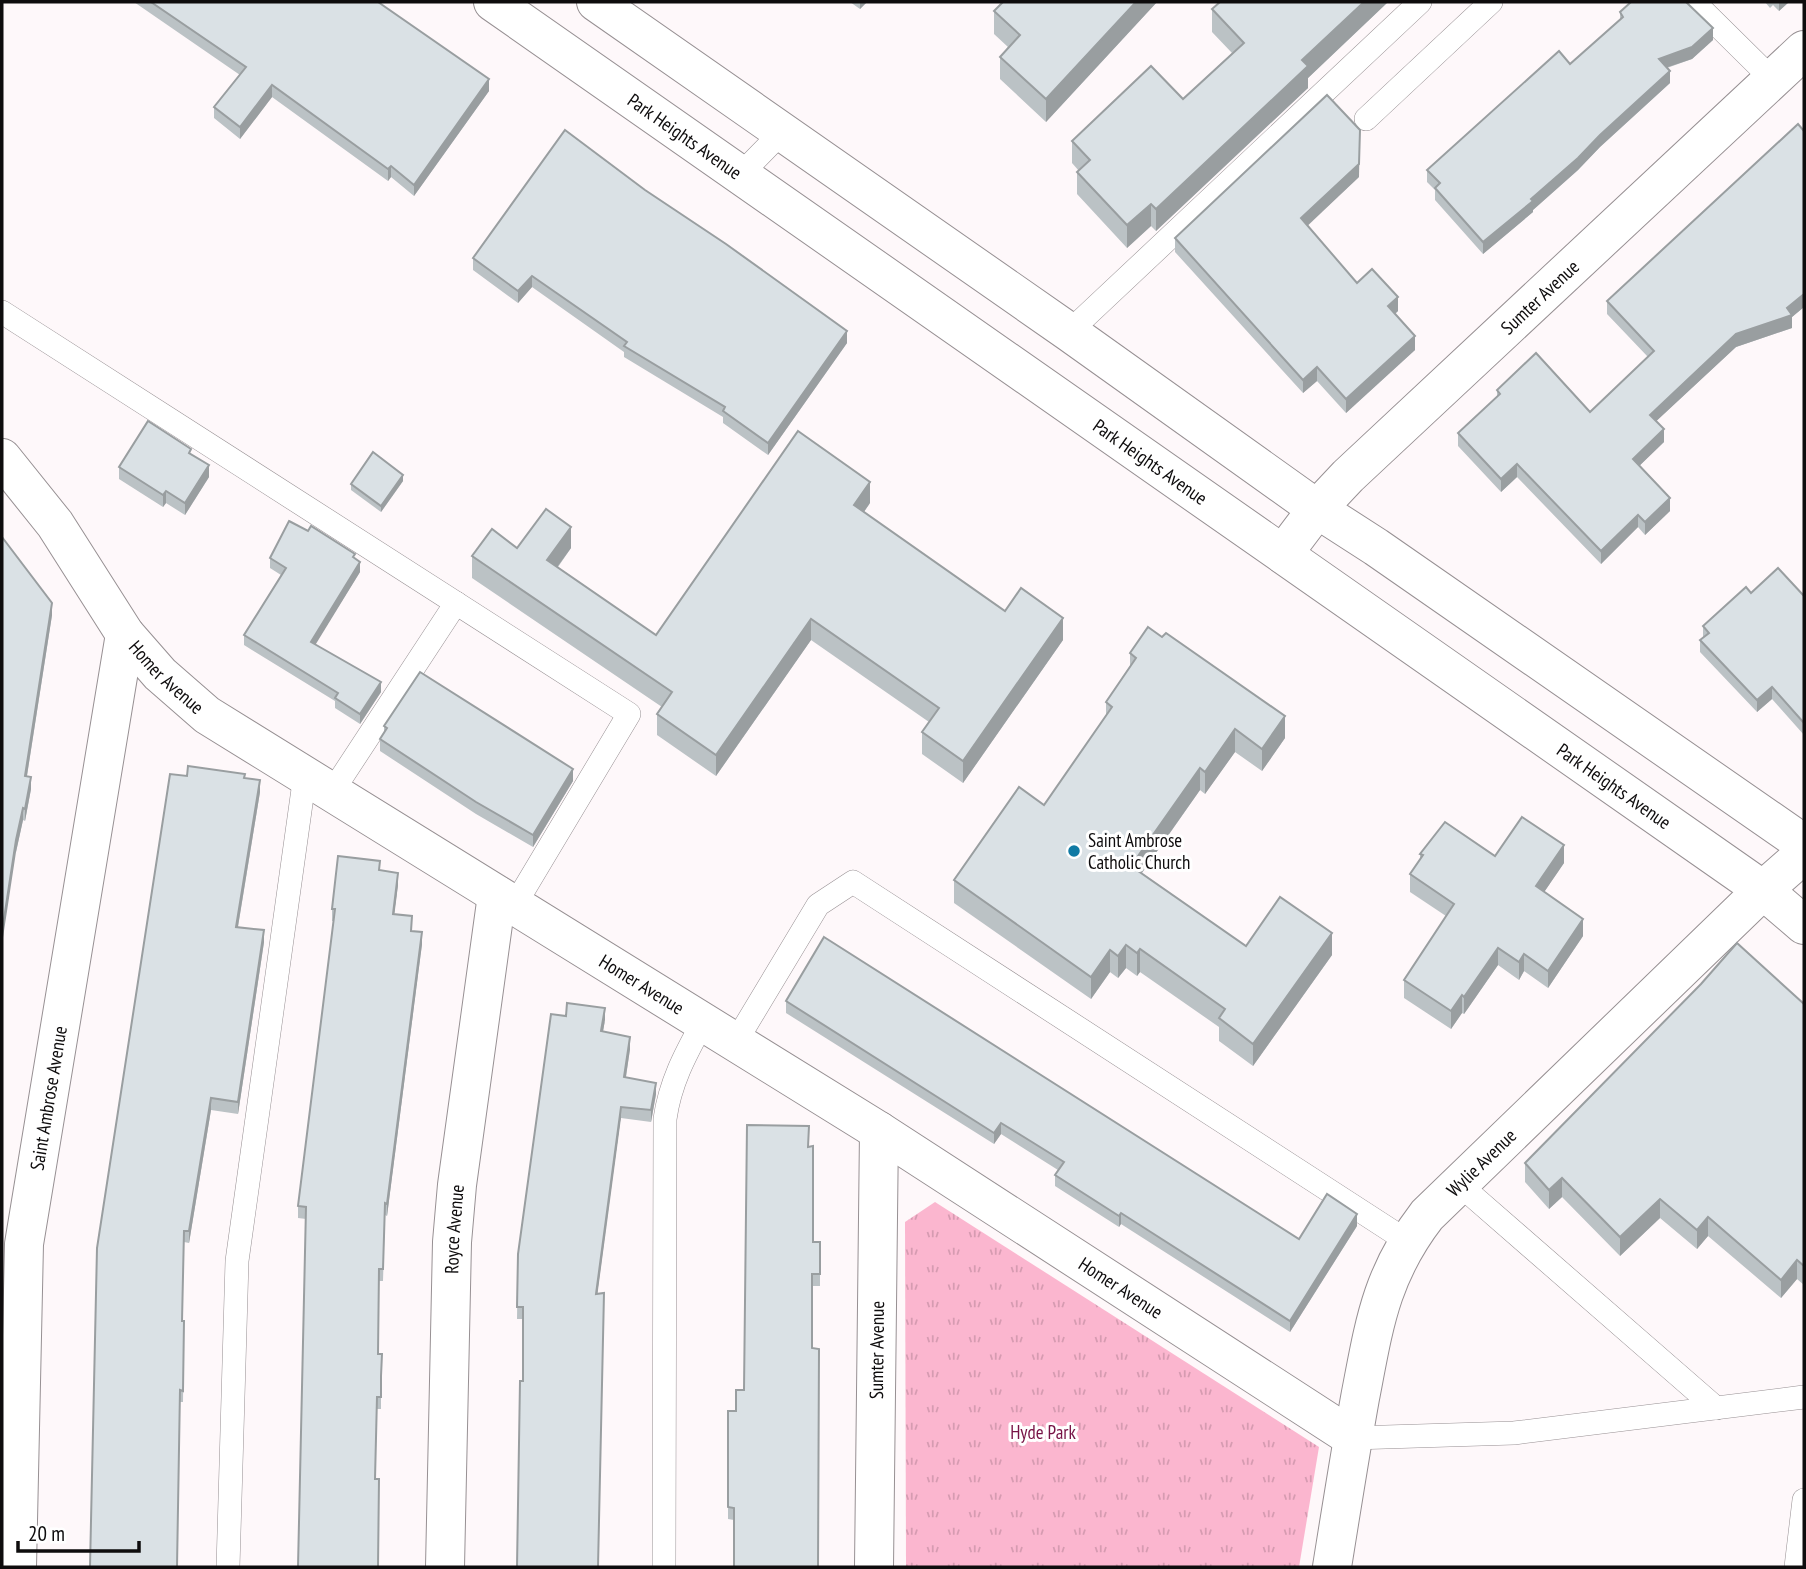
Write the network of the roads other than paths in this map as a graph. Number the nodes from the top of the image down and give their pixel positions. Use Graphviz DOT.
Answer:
graph roads {
  1 [pos="493,2"];
  2 [pos="596,2"];
  3 [pos="1420,2"];
  4 [pos="1492,2"];
  5 [pos="1695,2"];
  6 [pos="1804,50"];
  7 [pos="1772,79"];
  8 [pos="1366,119"];
  9 [pos="782,132"];
  10 [pos="739,176"];
  11 [pos="2,312"];
  12 [pos="1069,331"];
  13 [pos="2,458"];
  14 [pos="1317,509"];
  15 [pos="1283,554"];
  16 [pos="456,603"];
  17 [pos="125,634"];
  18 [pos="318,784"];
  19 [pos="1804,844"];
  20 [pos="1804,854"];
  21 [pos="1763,890"];
  22 [pos="505,900"];
  23 [pos="1804,925"];
  24 [pos="702,1024"];
  25 [pos="734,1043"];
  26 [pos="879,1131"];
  27 [pos="1460,1185"];
  28 [pos="1407,1241"];
  29 [pos="1804,1397"];
  30 [pos="1716,1408"];
  31 [pos="1353,1438"];
  32 [pos="1804,1500"];
  33 [pos="1802,1536"];
  34 [pos="17,1567"];
  35 [pos="228,1567"];
  36 [pos="445,1567"];
  37 [pos="664,1567"];
  38 [pos="874,1567"];
  39 [pos="1332,1567"];
  40 [pos="1796,1567"];
  1 -- 10 [label="street, Park Heights Avenue"];
  2 -- 9 [label="street"];
  3 -- 12 [label="lane"];
  4 -- 8 [label="lane"];
  5 -- 7 [label="lane"];
  6 -- 7 [label="street, Sumter Avenue"];
  7 -- 14 [label="street, Sumter Avenue"];
  9 -- 10 [label="lane"];
  9 -- 12 [label="street"];
  10 -- 15 [label="street, Park Heights Avenue"];
  11 -- 16 [label="lane"];
  12 -- 14 [label="street"];
  13 -- 17 [label="street, Homer Avenue"];
  14 -- 15 [label="street, Sumter Avenue"];
  14 -- 19 [label="street"];
  15 -- 21 [label="street, Park Heights Avenue"];
  16 -- 18 [label="lane"];
  16 -- 22 [label="lane"];
  17 -- 18 [label="street, Homer Avenue"];
  17 -- 34 [label="street, Saint Ambrose Avenue"];
  18 -- 22 [label="street, Homer Avenue"];
  18 -- 35 [label="lane"];
  20 -- 21 [label="street, Wylie Avenue"];
  21 -- 23 [label="street, Park Heights Avenue"];
  21 -- 27 [label="street, Wylie Avenue"];
  22 -- 24 [label="street, Homer Avenue"];
  22 -- 36 [label="street, Royce Avenue"];
  24 -- 25 [label="street, Homer Avenue"];
  24 -- 37 [label="lane"];
  25 -- 26 [label="street, Homer Avenue"];
  25 -- 28 [label="lane"];
  26 -- 31 [label="street, Homer Avenue"];
  26 -- 38 [label="street, Sumter Avenue"];
  27 -- 28 [label="street, Wylie Avenue"];
  27 -- 30 [label="lane"];
  28 -- 31 [label="street, Wylie Avenue"];
  29 -- 30 [label="lane"];
  30 -- 31 [label="lane"];
  31 -- 39 [label="street, Wylie Avenue"];
  32 -- 33 [label="lane"];
  33 -- 40 [label="lane"];
}
